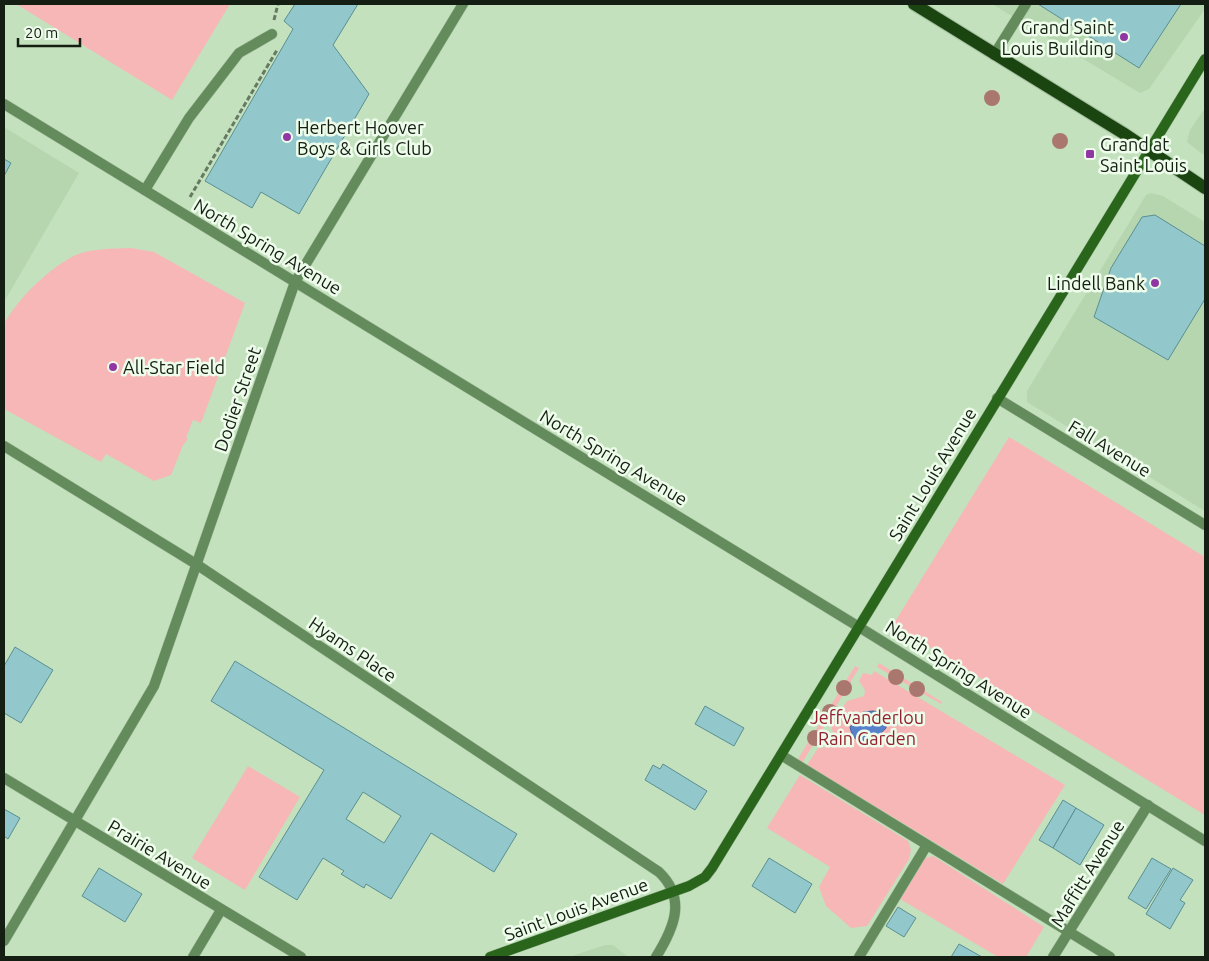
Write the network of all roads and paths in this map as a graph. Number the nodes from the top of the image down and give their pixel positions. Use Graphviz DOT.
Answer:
graph roads {
  1 [pos="462,4"];
  2 [pos="914,4"];
  3 [pos="1026,4"];
  4 [pos="272,34"];
  5 [pos="994,54"];
  6 [pos="1205,59"];
  7 [pos="4,104"];
  8 [pos="1148,150"];
  9 [pos="1205,188"];
  10 [pos="145,190"];
  11 [pos="190,197"];
  12 [pos="295,282"];
  13 [pos="997,398"];
  14 [pos="4,446"];
  15 [pos="1205,526"];
  16 [pos="196,564"];
  17 [pos="859,626"];
  18 [pos="781,755"];
  19 [pos="4,778"];
  20 [pos="1148,805"];
  21 [pos="76,822"];
  22 [pos="1205,841"];
  23 [pos="927,845"];
  24 [pos="673,891"];
  25 [pos="221,910"];
  26 [pos="1069,932"];
  27 [pos="4,941"];
  28 [pos="193,957"];
  29 [pos="301,957"];
  30 [pos="490,957"];
  31 [pos="656,957"];
  32 [pos="859,957"];
  33 [pos="1053,957"];
  34 [pos="1110,957"];
  1 -- 12 [label="street, Dodier Street"];
  2 -- 5 [label="main road"];
  3 -- 5 [label="street"];
  4 -- 10 [label="street"];
  4 -- 11 [label="path"];
  5 -- 8 [label="main road"];
  6 -- 8 [label="street, Saint Louis Avenue"];
  7 -- 10 [label="street, North Spring Avenue"];
  8 -- 9 [label="main road"];
  8 -- 13 [label="street, Saint Louis Avenue"];
  10 -- 12 [label="street, North Spring Avenue"];
  12 -- 16 [label="street, Dodier Street"];
  12 -- 17 [label="street, North Spring Avenue"];
  13 -- 15 [label="street, Fall Avenue"];
  13 -- 17 [label="street, Saint Louis Avenue"];
  14 -- 16 [label="street, Hyams Place"];
  16 -- 21 [label="street, Dodier Street"];
  16 -- 24 [label="street, Hyams Place"];
  17 -- 18 [label="street, Saint Louis Avenue"];
  17 -- 20 [label="street, North Spring Avenue"];
  18 -- 23 [label="street"];
  18 -- 24 [label="street, Saint Louis Avenue"];
  19 -- 21 [label="street, Prairie Avenue"];
  20 -- 22 [label="street, North Spring Avenue"];
  20 -- 26 [label="street, Maffitt Avenue"];
  21 -- 25 [label="street, Prairie Avenue"];
  21 -- 27 [label="street, Dodier Street"];
  23 -- 26 [label="street"];
  23 -- 32 [label="street"];
  24 -- 30 [label="street, Saint Louis Avenue"];
  24 -- 31 [label="street, Saint Louis Avenue"];
  25 -- 28 [label="street"];
  25 -- 29 [label="street, Prairie Avenue"];
  26 -- 33 [label="street, Maffitt Avenue"];
  26 -- 34 [label="street"];
}
